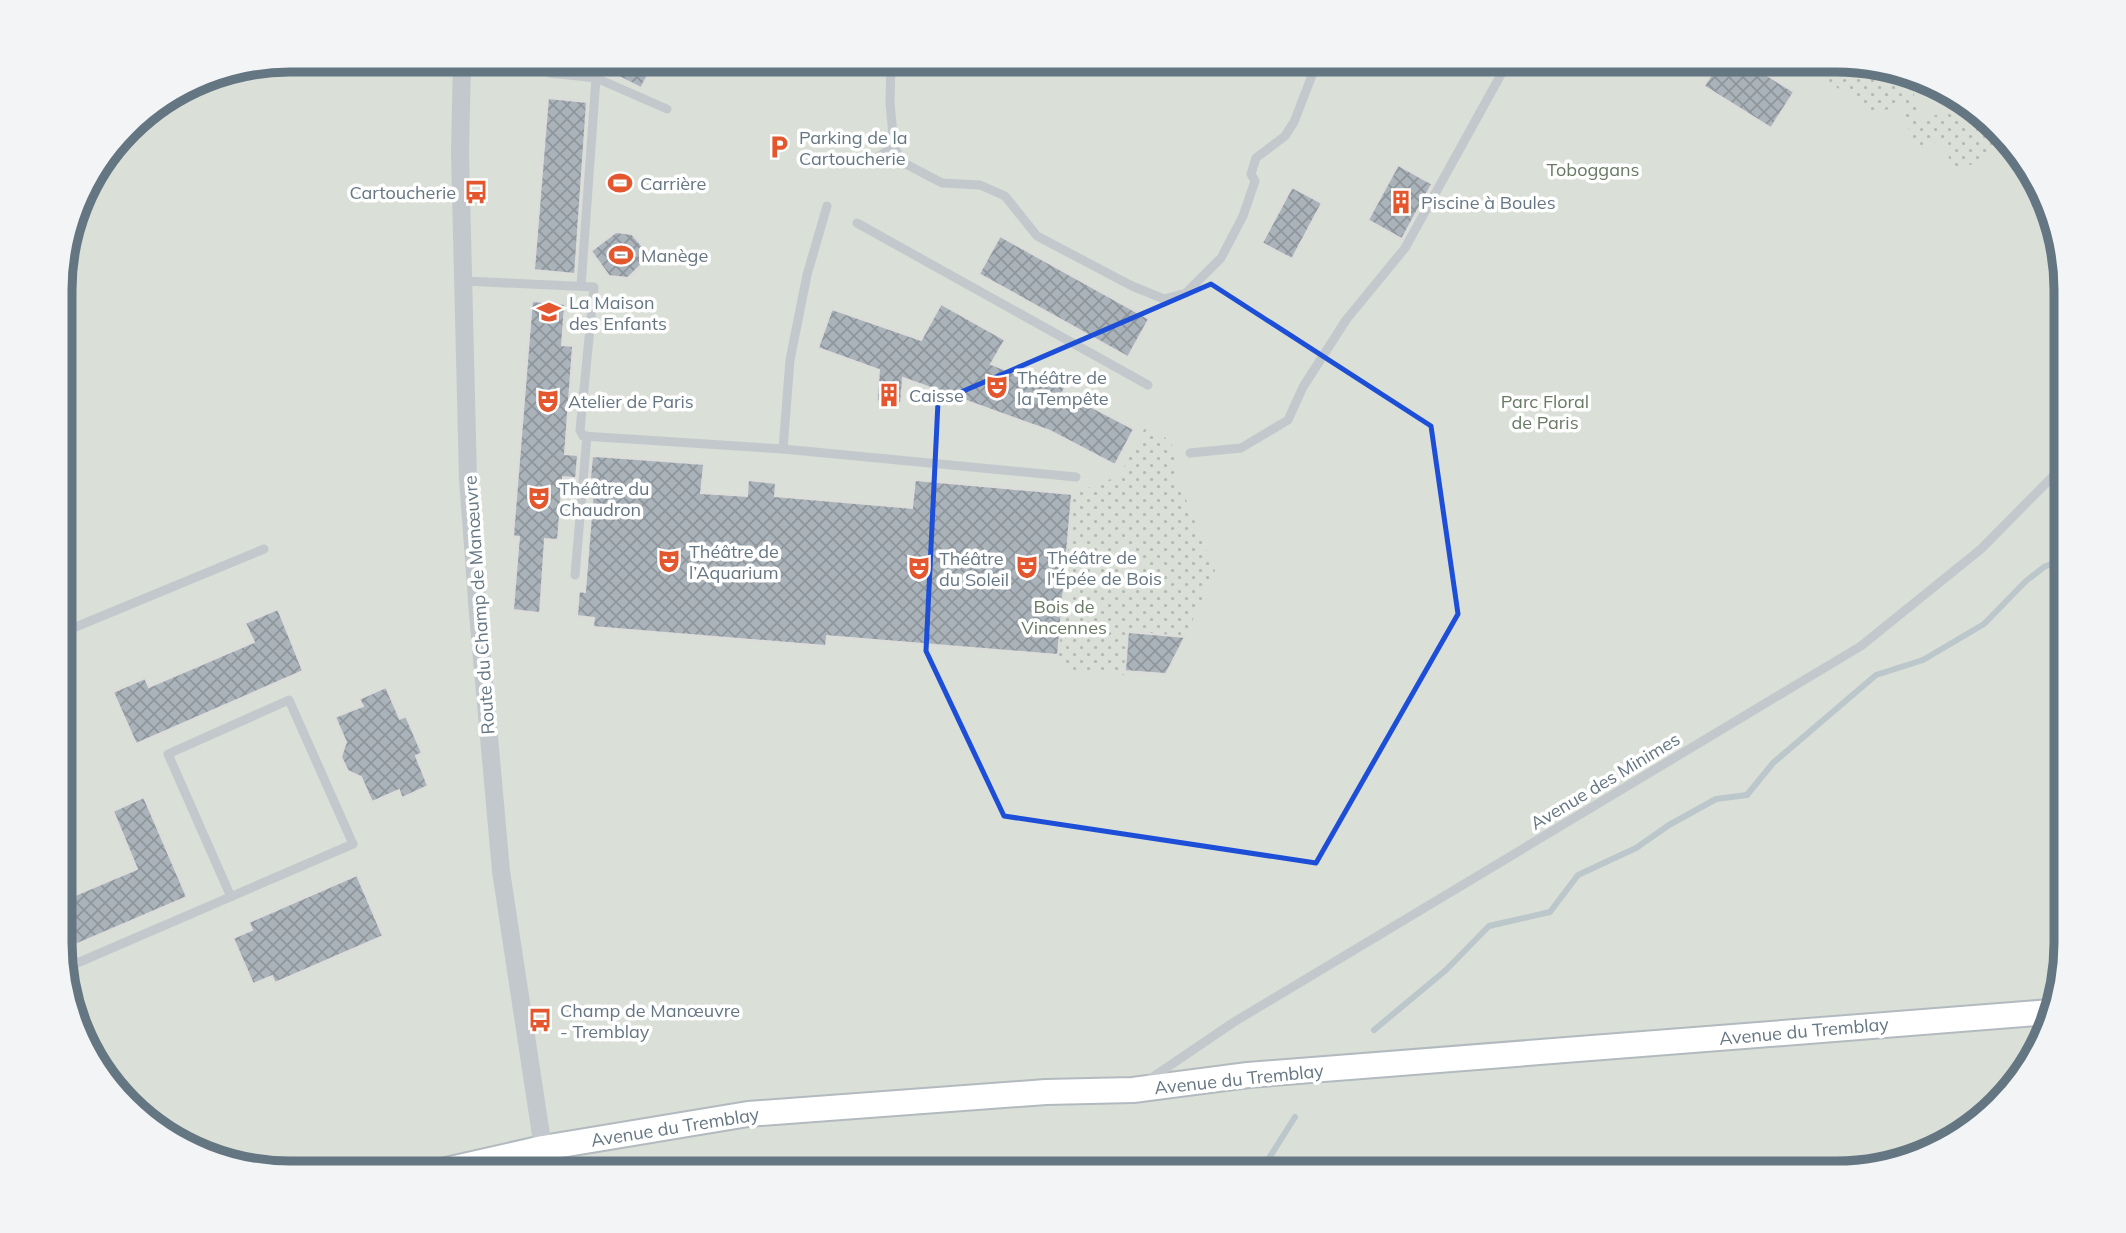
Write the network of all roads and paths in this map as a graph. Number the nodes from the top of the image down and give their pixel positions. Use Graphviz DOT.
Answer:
graph roads {
  1 [pos="462,72"];
  2 [pos="548,72"];
  3 [pos="891,72"];
  4 [pos="1313,72"];
  5 [pos="1502,72"];
  6 [pos="596,78"];
  7 [pos="667,109"];
  8 [pos="894,146"];
  9 [pos="874,160"];
  10 [pos="827,206"];
  11 [pos="857,223"];
  12 [pos="464,281"];
  13 [pos="581,286"];
  14 [pos="1148,385"];
  15 [pos="587,436"];
  16 [pos="783,449"];
  17 [pos="1190,453"];
  18 [pos="2054,475"];
  19 [pos="1076,477"];
  20 [pos="264,549"];
  21 [pos="575,575"];
  22 [pos="72,628"];
  23 [pos="232,897"];
  24 [pos="73,965"];
  25 [pos="2043,1013"];
  26 [pos="1133,1090"];
  27 [pos="543,1148"];
  28 [pos="486,1161"];
  1 -- 12 [label="street, Route du Champ de Manœuvre"];
  2 -- 6 [label="lane"];
  3 -- 8 [label="lane"];
  4 -- 8 [label="lane"];
  5 -- 17 [label="lane"];
  6 -- 7 [label="lane"];
  6 -- 13 [label="lane"];
  8 -- 9 [label="lane"];
  10 -- 16 [label="lane"];
  11 -- 14 [label="lane"];
  12 -- 13 [label="lane"];
  12 -- 27 [label="street, Route du Champ de Manœuvre"];
  13 -- 15 [label="lane"];
  15 -- 16 [label="lane"];
  15 -- 21 [label="lane"];
  16 -- 19 [label="lane"];
  18 -- 26 [label="lane, Avenue des Minimes"];
  20 -- 22 [label="lane"];
  23 -- 23 [label="lane"];
  23 -- 24 [label="lane"];
  25 -- 26 [label="main road, Avenue du Tremblay"];
  26 -- 27 [label="main road, Avenue du Tremblay"];
  27 -- 28 [label="main road, Avenue du Tremblay"];
}
